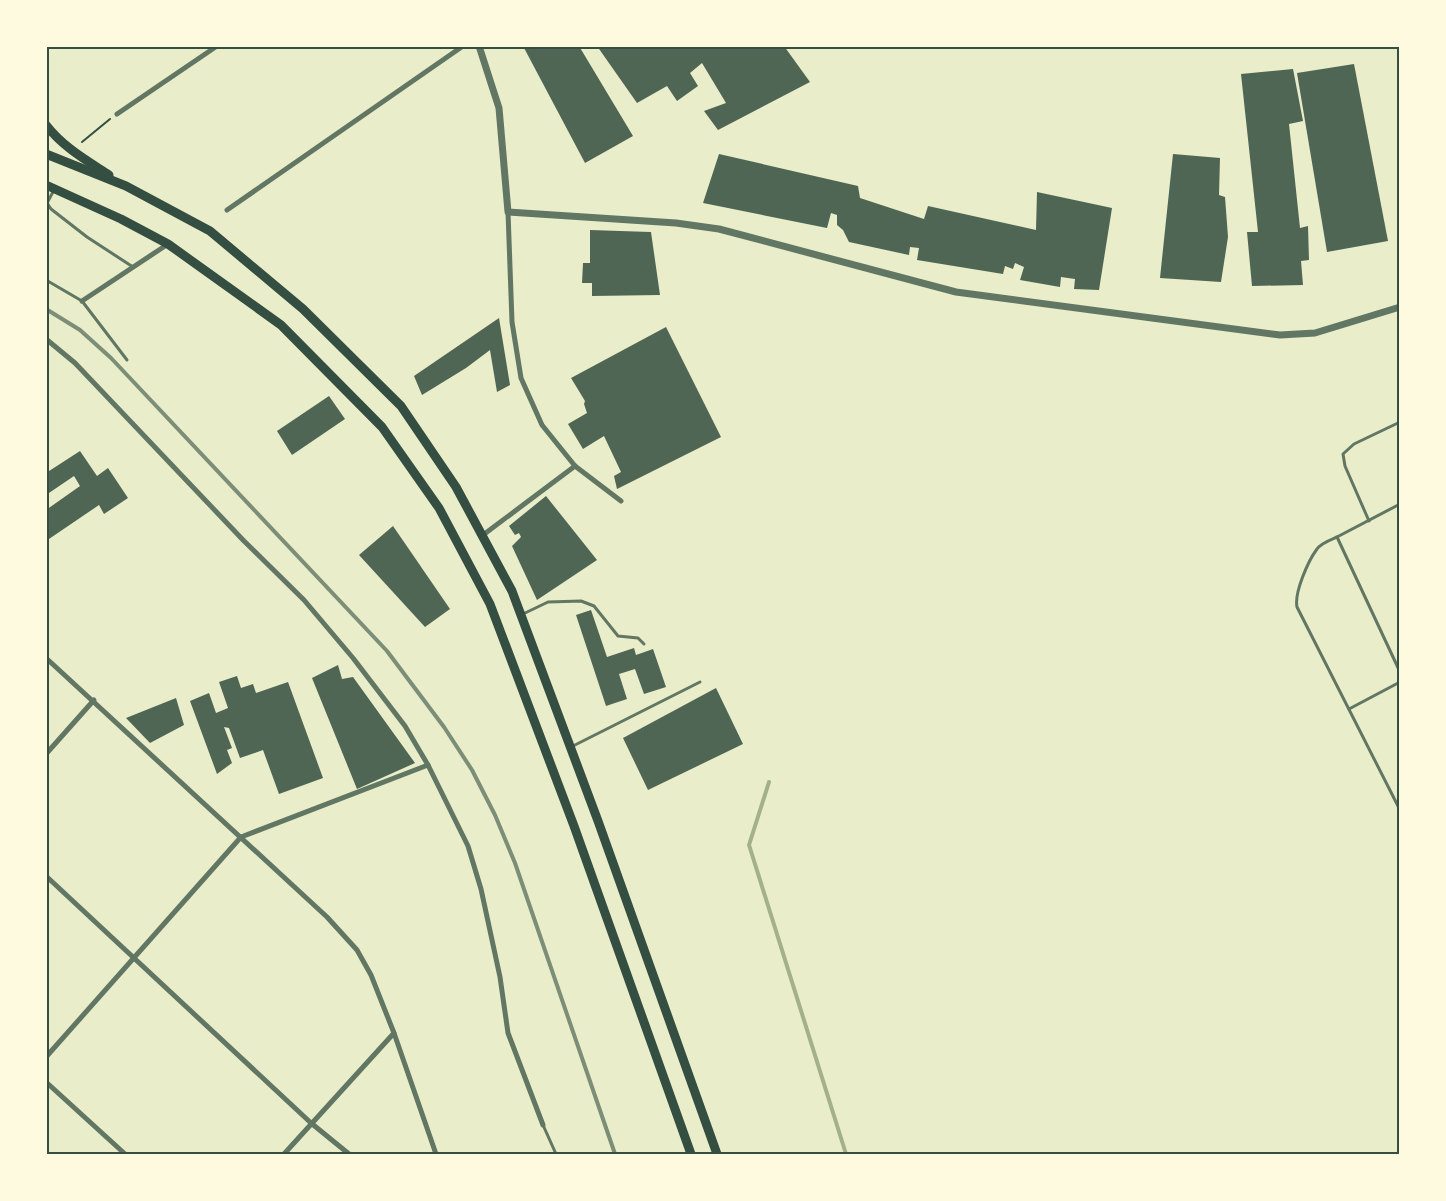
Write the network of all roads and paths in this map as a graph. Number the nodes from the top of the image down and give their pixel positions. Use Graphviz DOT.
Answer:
graph roads {
  1 [pos="217,46"];
  2 [pos="463,46"];
  3 [pos="478,46"];
  4 [pos="117,114"];
  5 [pos="46,125"];
  6 [pos="71,150"];
  7 [pos="46,154"];
  8 [pos="126,186"];
  9 [pos="51,187"];
  10 [pos="227,210"];
  11 [pos="508,212"];
  12 [pos="168,244"];
  13 [pos="133,267"];
  14 [pos="46,280"];
  15 [pos="82,301"];
  16 [pos="1400,307"];
  17 [pos="46,339"];
  18 [pos="127,360"];
  19 [pos="1400,422"];
  20 [pos="575,466"];
  21 [pos="621,501"];
  22 [pos="1400,504"];
  23 [pos="1369,521"];
  24 [pos="483,536"];
  25 [pos="1337,537"];
  26 [pos="521,615"];
  27 [pos="644,644"];
  28 [pos="46,658"];
  29 [pos="1400,672"];
  30 [pos="700,682"];
  31 [pos="1400,682"];
  32 [pos="94,700"];
  33 [pos="1349,709"];
  34 [pos="570,747"];
  35 [pos="46,754"];
  36 [pos="428,765"];
  37 [pos="1400,810"];
  38 [pos="241,837"];
  39 [pos="46,876"];
  40 [pos="134,958"];
  41 [pos="394,1033"];
  42 [pos="46,1057"];
  43 [pos="46,1082"];
  44 [pos="311,1123"];
  45 [pos="543,1125"];
  46 [pos="125,1155"];
  47 [pos="284,1155"];
  48 [pos="349,1155"];
  49 [pos="436,1155"];
  50 [pos="556,1155"];
  51 [pos="691,1155"];
  52 [pos="717,1155"];
  1 -- 4 [label="street"];
  2 -- 10 [label="street"];
  3 -- 11 [label="street"];
  4 -- 6 [label="path"];
  5 -- 6 [label="highway"];
  6 -- 8 [label="highway"];
  7 -- 8 [label="highway"];
  8 -- 24 [label="highway"];
  9 -- 12 [label="highway"];
  9 -- 13 [label="lane"];
  11 -- 16 [label="street"];
  11 -- 20 [label="street"];
  12 -- 13 [label="street"];
  12 -- 51 [label="highway"];
  13 -- 15 [label="street"];
  14 -- 15 [label="lane"];
  15 -- 18 [label="lane"];
  17 -- 36 [label="street"];
  19 -- 23 [label="lane"];
  20 -- 21 [label="street"];
  20 -- 24 [label="street"];
  22 -- 23 [label="lane"];
  23 -- 25 [label="lane"];
  24 -- 26 [label="highway"];
  25 -- 29 [label="lane"];
  25 -- 33 [label="lane"];
  26 -- 27 [label="lane"];
  26 -- 34 [label="highway"];
  28 -- 32 [label="street"];
  30 -- 34 [label="lane"];
  31 -- 33 [label="lane"];
  32 -- 35 [label="street"];
  32 -- 38 [label="street"];
  33 -- 37 [label="lane"];
  34 -- 52 [label="highway"];
  36 -- 38 [label="street"];
  36 -- 45 [label="street"];
  38 -- 40 [label="street"];
  38 -- 41 [label="street"];
  39 -- 40 [label="street"];
  40 -- 42 [label="street"];
  40 -- 44 [label="street"];
  41 -- 44 [label="street"];
  41 -- 49 [label="street"];
  43 -- 46 [label="street"];
  44 -- 47 [label="street"];
  44 -- 48 [label="street"];
  45 -- 50 [label="lane"];
}
